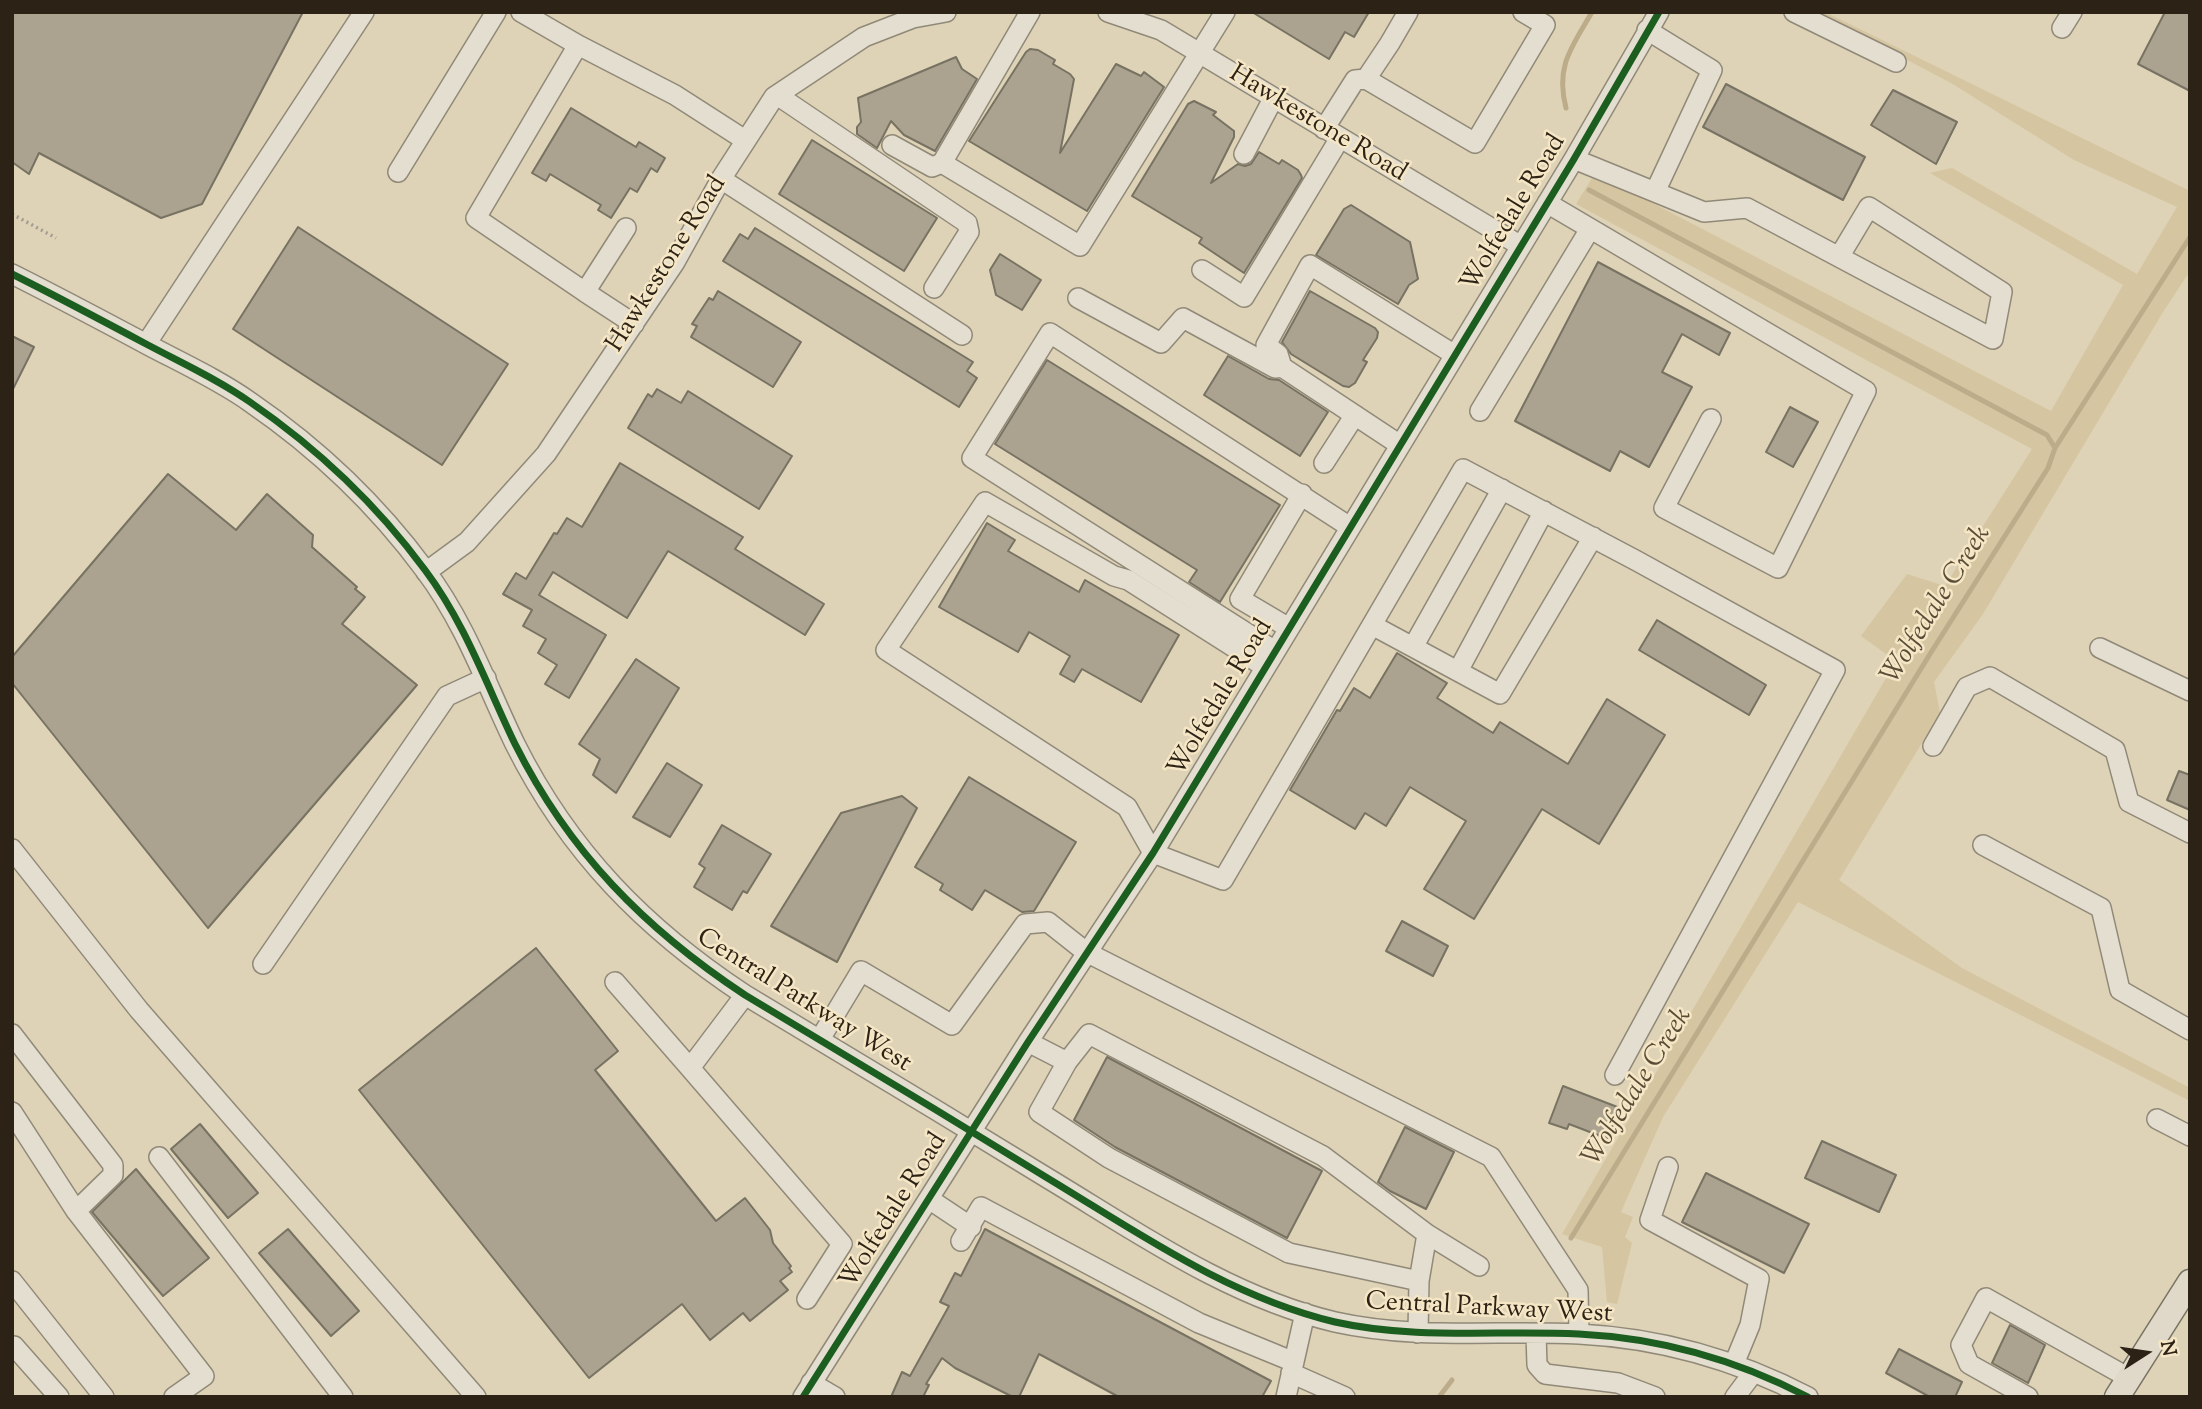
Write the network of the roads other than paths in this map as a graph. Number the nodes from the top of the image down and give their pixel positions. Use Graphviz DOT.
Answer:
graph roads {
  1 [pos="364,12"];
  2 [pos="496,12"];
  3 [pos="521,12"];
  4 [pos="946,12"];
  5 [pos="1030,12"];
  6 [pos="1108,12"];
  7 [pos="1225,12"];
  8 [pos="1408,12"];
  9 [pos="1523,12"];
  10 [pos="1659,12"];
  11 [pos="1794,12"];
  12 [pos="913,15"];
  13 [pos="1647,30"];
  14 [pos="578,45"];
  15 [pos="1200,55"];
  16 [pos="1896,62"];
  17 [pos="1366,79"];
  18 [pos="777,95"];
  19 [pos="1273,99"];
  20 [pos="1332,134"];
  21 [pos="745,140"];
  22 [pos="892,145"];
  23 [pos="1244,154"];
  24 [pos="1574,159"];
  25 [pos="942,163"];
  26 [pos="398,172"];
  27 [pos="721,179"];
  28 [pos="1655,192"];
  29 [pos="1548,203"];
  30 [pos="626,228"];
  31 [pos="1590,229"];
  32 [pos="1521,246"];
  33 [pos="1839,257"];
  34 [pos="1202,270"];
  35 [pos="12,274"];
  36 [pos="934,288"];
  37 [pos="585,292"];
  38 [pos="1078,298"];
  39 [pos="634,324"];
  40 [pos="962,335"];
  41 [pos="146,344"];
  42 [pos="1455,355"];
  43 [pos="1282,367"];
  44 [pos="1480,411"];
  45 [pos="1355,415"];
  46 [pos="1711,419"];
  47 [pos="1400,445"];
  48 [pos="1324,463"];
  49 [pos="1502,489"];
  50 [pos="1302,494"];
  51 [pos="1544,511"];
  52 [pos="1350,527"];
  53 [pos="1593,537"];
  54 [pos="426,572"];
  55 [pos="1372,625"];
  56 [pos="1289,628"];
  57 [pos="1413,647"];
  58 [pos="2101,648"];
  59 [pos="1270,659"];
  60 [pos="1458,671"];
  61 [pos="486,678"];
  62 [pos="2190,691"];
  63 [pos="1933,746"];
  64 [pos="2190,833"];
  65 [pos="1983,845"];
  66 [pos="12,849"];
  67 [pos="1153,853"];
  68 [pos="1086,952"];
  69 [pos="262,964"];
  70 [pos="615,982"];
  71 [pos="745,995"];
  72 [pos="2190,1030"];
  73 [pos="12,1034"];
  74 [pos="820,1040"];
  75 [pos="1028,1042"];
  76 [pos="1067,1062"];
  77 [pos="690,1068"];
  78 [pos="1615,1075"];
  79 [pos="12,1112"];
  80 [pos="2157,1119"];
  81 [pos="971,1132"];
  82 [pos="2190,1136"];
  83 [pos="159,1157"];
  84 [pos="1668,1167"];
  85 [pos="929,1199"];
  86 [pos="76,1211"];
  87 [pos="1427,1234"];
  88 [pos="1479,1266"];
  89 [pos="12,1281"];
  90 [pos="1419,1281"];
  91 [pos="2189,1285"];
  92 [pos="807,1299"];
  93 [pos="1305,1313"];
  94 [pos="1418,1333"];
  95 [pos="1536,1334"];
  96 [pos="1578,1334"];
  97 [pos="12,1348"];
  98 [pos="1734,1364"];
  99 [pos="1293,1368"];
  100 [pos="1753,1373"];
  101 [pos="2123,1387"];
  102 [pos="807,1390"];
  103 [pos="176,1396"];
  104 [pos="59,1397"];
  105 [pos="104,1397"];
  106 [pos="343,1397"];
  107 [pos="477,1397"];
  108 [pos="835,1397"];
  109 [pos="1286,1397"];
  110 [pos="1345,1397"];
  111 [pos="1655,1397"];
  112 [pos="1735,1397"];
  113 [pos="1808,1397"];
  114 [pos="2028,1397"];
  1 -- 41 [label="street"];
  2 -- 26 [label="street"];
  3 -- 14 [label="street"];
  4 -- 12 [label="street, Hawkestone Road"];
  5 -- 25 [label="street"];
  6 -- 15 [label="street, Hawkestone Road"];
  7 -- 15 [label="street"];
  8 -- 17 [label="street"];
  9 -- 17 [label="street"];
  10 -- 13 [label="street, Wolfedale Road"];
  11 -- 16 [label="street"];
  12 -- 18 [label="street, Hawkestone Road"];
  13 -- 24 [label="street, Wolfedale Road"];
  13 -- 28 [label="street"];
  14 -- 21 [label="street"];
  14 -- 37 [label="street"];
  15 -- 19 [label="street, Hawkestone Road"];
  15 -- 25 [label="street"];
  17 -- 20 [label="street"];
  18 -- 21 [label="street, Hawkestone Road"];
  18 -- 36 [label="street"];
  19 -- 20 [label="street, Hawkestone Road"];
  19 -- 23 [label="street"];
  20 -- 32 [label="street, Hawkestone Road"];
  20 -- 34 [label="street"];
  21 -- 27 [label="street, Hawkestone Road"];
  22 -- 25 [label="street"];
  24 -- 28 [label="street"];
  24 -- 29 [label="street, Wolfedale Road"];
  27 -- 39 [label="street, Hawkestone Road"];
  27 -- 40 [label="street"];
  28 -- 33 [label="street"];
  29 -- 31 [label="street"];
  29 -- 32 [label="street, Wolfedale Road"];
  30 -- 37 [label="street"];
  31 -- 44 [label="street"];
  31 -- 46 [label="street"];
  32 -- 42 [label="street, Wolfedale Road"];
  33 -- 33 [label="street"];
  35 -- 41 [label="street, Central Parkway West"];
  37 -- 39 [label="street"];
  38 -- 43 [label="street"];
  39 -- 54 [label="street, Hawkestone Road"];
  41 -- 54 [label="street, Central Parkway West"];
  42 -- 43 [label="street"];
  42 -- 47 [label="street, Wolfedale Road"];
  43 -- 45 [label="street"];
  45 -- 47 [label="street"];
  45 -- 48 [label="street"];
  47 -- 52 [label="street, Wolfedale Road"];
  49 -- 51 [label="street"];
  49 -- 55 [label="street"];
  49 -- 57 [label="street"];
  50 -- 52 [label="street"];
  50 -- 56 [label="street"];
  50 -- 59 [label="street"];
  51 -- 53 [label="street"];
  51 -- 60 [label="street"];
  52 -- 56 [label="street, Wolfedale Road"];
  53 -- 60 [label="street"];
  53 -- 78 [label="street"];
  54 -- 61 [label="street, Central Parkway West"];
  55 -- 57 [label="street"];
  55 -- 67 [label="street"];
  56 -- 59 [label="street, Wolfedale Road"];
  57 -- 60 [label="street"];
  58 -- 62 [label="street"];
  59 -- 67 [label="street, Wolfedale Road"];
  59 -- 67 [label="street"];
  61 -- 69 [label="street"];
  61 -- 71 [label="street, Central Parkway West"];
  63 -- 64 [label="street"];
  65 -- 72 [label="street"];
  66 -- 107 [label="street"];
  67 -- 68 [label="street, Wolfedale Road"];
  68 -- 74 [label="street"];
  68 -- 75 [label="street, Wolfedale Road"];
  68 -- 96 [label="street"];
  70 -- 77 [label="street"];
  71 -- 74 [label="street, Central Parkway West"];
  71 -- 77 [label="street"];
  73 -- 86 [label="street"];
  74 -- 81 [label="street, Central Parkway West"];
  75 -- 76 [label="street"];
  75 -- 81 [label="street, Wolfedale Road"];
  76 -- 87 [label="street"];
  76 -- 90 [label="street"];
  77 -- 92 [label="street"];
  79 -- 86 [label="street"];
  80 -- 82 [label="street"];
  81 -- 85 [label="street, Wolfedale Road"];
  81 -- 93 [label="street, Central Parkway West"];
  83 -- 106 [label="street"];
  84 -- 98 [label="street"];
  85 -- 99 [label="street"];
  85 -- 102 [label="street, Wolfedale Road"];
  86 -- 103 [label="street"];
  87 -- 88 [label="street"];
  87 -- 90 [label="street"];
  89 -- 105 [label="street"];
  90 -- 94 [label="street"];
  91 -- 101 [label="main road"];
  93 -- 94 [label="street, Central Parkway West"];
  93 -- 99 [label="street"];
  94 -- 95 [label="street, Central Parkway West"];
  95 -- 96 [label="street, Central Parkway West"];
  95 -- 111 [label="street"];
  96 -- 98 [label="street, Central Parkway West"];
  97 -- 104 [label="street"];
  98 -- 100 [label="street, Central Parkway West"];
  99 -- 109 [label="street"];
  99 -- 110 [label="street"];
  100 -- 112 [label="street"];
  100 -- 113 [label="street, Central Parkway West"];
  101 -- 114 [label="street"];
  102 -- 108 [label="street"];
}
